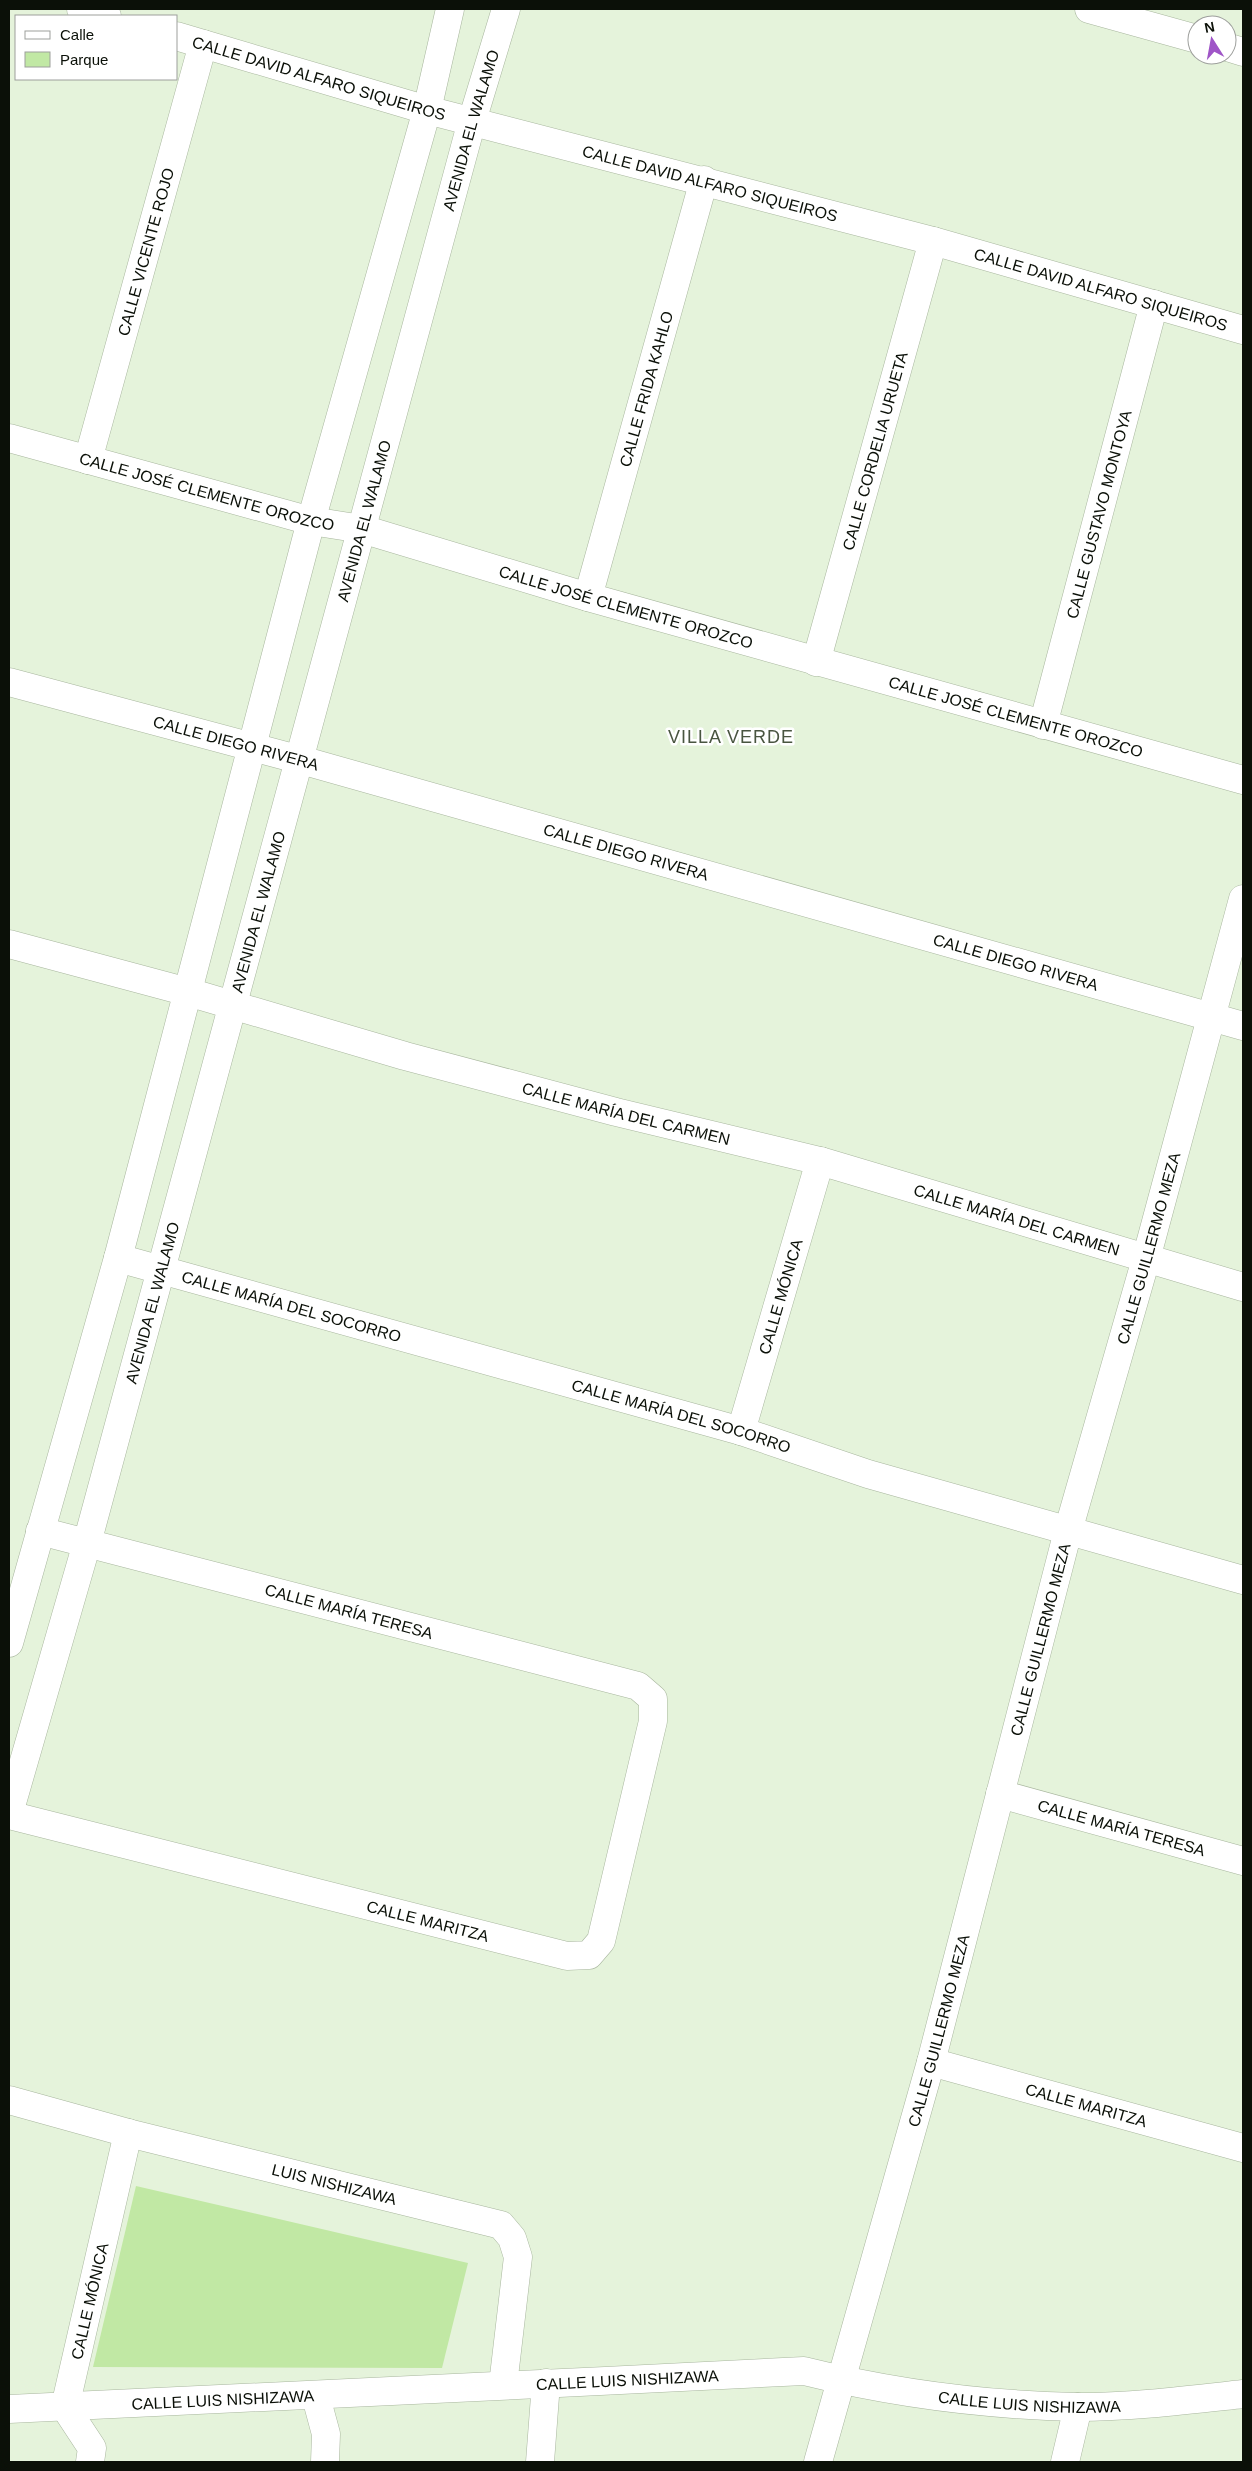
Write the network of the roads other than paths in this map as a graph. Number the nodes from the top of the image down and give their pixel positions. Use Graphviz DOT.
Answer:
graph roads {
  1 [pos="81,9"];
  2 [pos="450,9"];
  3 [pos="506,9"];
  4 [pos="1089,9"];
  5 [pos="103,15"];
  6 [pos="1187,36"];
  7 [pos="178,37"];
  8 [pos="203,44"];
  9 [pos="427,110"];
  10 [pos="472,121"];
  11 [pos="704,180"];
  12 [pos="934,241"];
  13 [pos="1154,304"];
  14 [pos="1243,330"];
  15 [pos="9,438"];
  16 [pos="88,460"];
  17 [pos="311,520"];
  18 [pos="362,529"];
  19 [pos="588,597"];
  20 [pos="816,662"];
  21 [pos="9,682"];
  22 [pos="1043,725"];
  23 [pos="251,747"];
  24 [pos="301,760"];
  25 [pos="1243,780"];
  26 [pos="1243,899"];
  27 [pos="9,944"];
  28 [pos="188,992"];
  29 [pos="233,1005"];
  30 [pos="1210,1018"];
  31 [pos="1243,1026"];
  32 [pos="820,1162"];
  33 [pos="118,1258"];
  34 [pos="1146,1260"];
  35 [pos="161,1271"];
  36 [pos="1243,1287"];
  37 [pos="741,1431"];
  38 [pos="40,1531"];
  39 [pos="1068,1531"];
  40 [pos="87,1543"];
  41 [pos="1243,1580"];
  42 [pos="9,1643"];
  43 [pos="653,1699"];
  44 [pos="1000,1794"];
  45 [pos="9,1814"];
  46 [pos="1243,1861"];
  47 [pos="931,2062"];
  48 [pos="9,2100"];
  49 [pos="128,2133"];
  50 [pos="1243,2148"];
  51 [pos="841,2381"];
  52 [pos="546,2383"];
  53 [pos="503,2385"];
  54 [pos="1243,2394"];
  55 [pos="316,2397"];
  56 [pos="65,2406"];
  57 [pos="1078,2407"];
  58 [pos="9,2409"];
  59 [pos="90,2462"];
  60 [pos="325,2462"];
  61 [pos="540,2462"];
  62 [pos="818,2462"];
  63 [pos="1065,2462"];
  1 -- 5 [label="street"];
  2 -- 9 [label="street"];
  3 -- 10 [label="street, AVENIDA EL WALAMO"];
  4 -- 6 [label="street"];
  7 -- 8 [label="street, CALLE DAVID ALFARO SIQUEIROS"];
  8 -- 9 [label="street, CALLE DAVID ALFARO SIQUEIROS"];
  8 -- 16 [label="street, CALLE VICENTE ROJO"];
  9 -- 10 [label="street, CALLE DAVID ALFARO SIQUEIROS"];
  9 -- 17 [label="street"];
  10 -- 11 [label="street, CALLE DAVID ALFARO SIQUEIROS"];
  10 -- 18 [label="street, AVENIDA EL WALAMO"];
  11 -- 12 [label="street, CALLE DAVID ALFARO SIQUEIROS"];
  11 -- 19 [label="street, CALLE FRIDA KAHLO"];
  12 -- 13 [label="street, CALLE DAVID ALFARO SIQUEIROS"];
  12 -- 20 [label="street, CALLE CORDELIA URUETA"];
  13 -- 14 [label="street, CALLE DAVID ALFARO SIQUEIROS"];
  13 -- 22 [label="street, CALLE GUSTAVO MONTOYA"];
  15 -- 16 [label="street, CALLE JOSÉ CLEMENTE OROZCO"];
  16 -- 17 [label="street, CALLE JOSÉ CLEMENTE OROZCO"];
  17 -- 18 [label="street, CALLE JOSÉ CLEMENTE OROZCO"];
  17 -- 23 [label="street"];
  18 -- 19 [label="street, CALLE JOSÉ CLEMENTE OROZCO"];
  18 -- 24 [label="street, AVENIDA EL WALAMO"];
  19 -- 20 [label="street, CALLE JOSÉ CLEMENTE OROZCO"];
  20 -- 22 [label="street, CALLE JOSÉ CLEMENTE OROZCO"];
  21 -- 23 [label="street, CALLE DIEGO RIVERA"];
  22 -- 25 [label="street, CALLE JOSÉ CLEMENTE OROZCO"];
  23 -- 24 [label="street, CALLE DIEGO RIVERA"];
  23 -- 28 [label="street"];
  24 -- 29 [label="street, AVENIDA EL WALAMO"];
  24 -- 30 [label="street, CALLE DIEGO RIVERA"];
  26 -- 30 [label="street, CALLE GUILLERMO MEZA"];
  27 -- 28 [label="street, CALLE MARÍA DEL CARMEN"];
  28 -- 29 [label="street, CALLE MARÍA DEL CARMEN"];
  28 -- 33 [label="street"];
  29 -- 32 [label="street, CALLE MARÍA DEL CARMEN"];
  29 -- 35 [label="street, AVENIDA EL WALAMO"];
  30 -- 31 [label="street, CALLE DIEGO RIVERA"];
  30 -- 34 [label="street, CALLE GUILLERMO MEZA"];
  32 -- 34 [label="street, CALLE MARÍA DEL CARMEN"];
  32 -- 37 [label="street, CALLE MÓNICA"];
  33 -- 35 [label="street, CALLE MARÍA DEL SOCORRO"];
  33 -- 38 [label="street"];
  34 -- 36 [label="street, CALLE MARÍA DEL CARMEN"];
  34 -- 39 [label="street, CALLE GUILLERMO MEZA"];
  35 -- 37 [label="street, CALLE MARÍA DEL SOCORRO"];
  35 -- 40 [label="street, AVENIDA EL WALAMO"];
  37 -- 39 [label="street, CALLE MARÍA DEL SOCORRO"];
  38 -- 40 [label="street, CALLE MARÍA TERESA"];
  38 -- 42 [label="street"];
  39 -- 41 [label="street, CALLE MARÍA DEL SOCORRO"];
  39 -- 44 [label="street, CALLE GUILLERMO MEZA"];
  40 -- 43 [label="street, CALLE MARÍA TERESA"];
  40 -- 45 [label="street, AVENIDA EL WALAMO"];
  43 -- 45 [label="street, CALLE MARITZA"];
  44 -- 46 [label="street, CALLE MARÍA TERESA"];
  44 -- 47 [label="street, CALLE GUILLERMO MEZA"];
  47 -- 50 [label="street, CALLE MARITZA"];
  47 -- 51 [label="street, CALLE GUILLERMO MEZA"];
  48 -- 49 [label="street, LUIS NISHIZAWA"];
  49 -- 53 [label="street, LUIS NISHIZAWA"];
  49 -- 56 [label="street, CALLE MÓNICA"];
  51 -- 52 [label="street, CALLE LUIS NISHIZAWA"];
  51 -- 57 [label="street, CALLE LUIS NISHIZAWA"];
  51 -- 62 [label="street, CALLE GUILLERMO MEZA"];
  52 -- 53 [label="street, CALLE LUIS NISHIZAWA"];
  52 -- 61 [label="street"];
  53 -- 55 [label="street, CALLE LUIS NISHIZAWA"];
  54 -- 57 [label="street, CALLE LUIS NISHIZAWA"];
  55 -- 56 [label="street, CALLE LUIS NISHIZAWA"];
  55 -- 60 [label="street"];
  56 -- 58 [label="street, CALLE LUIS NISHIZAWA"];
  56 -- 59 [label="street"];
  57 -- 63 [label="street"];
}
